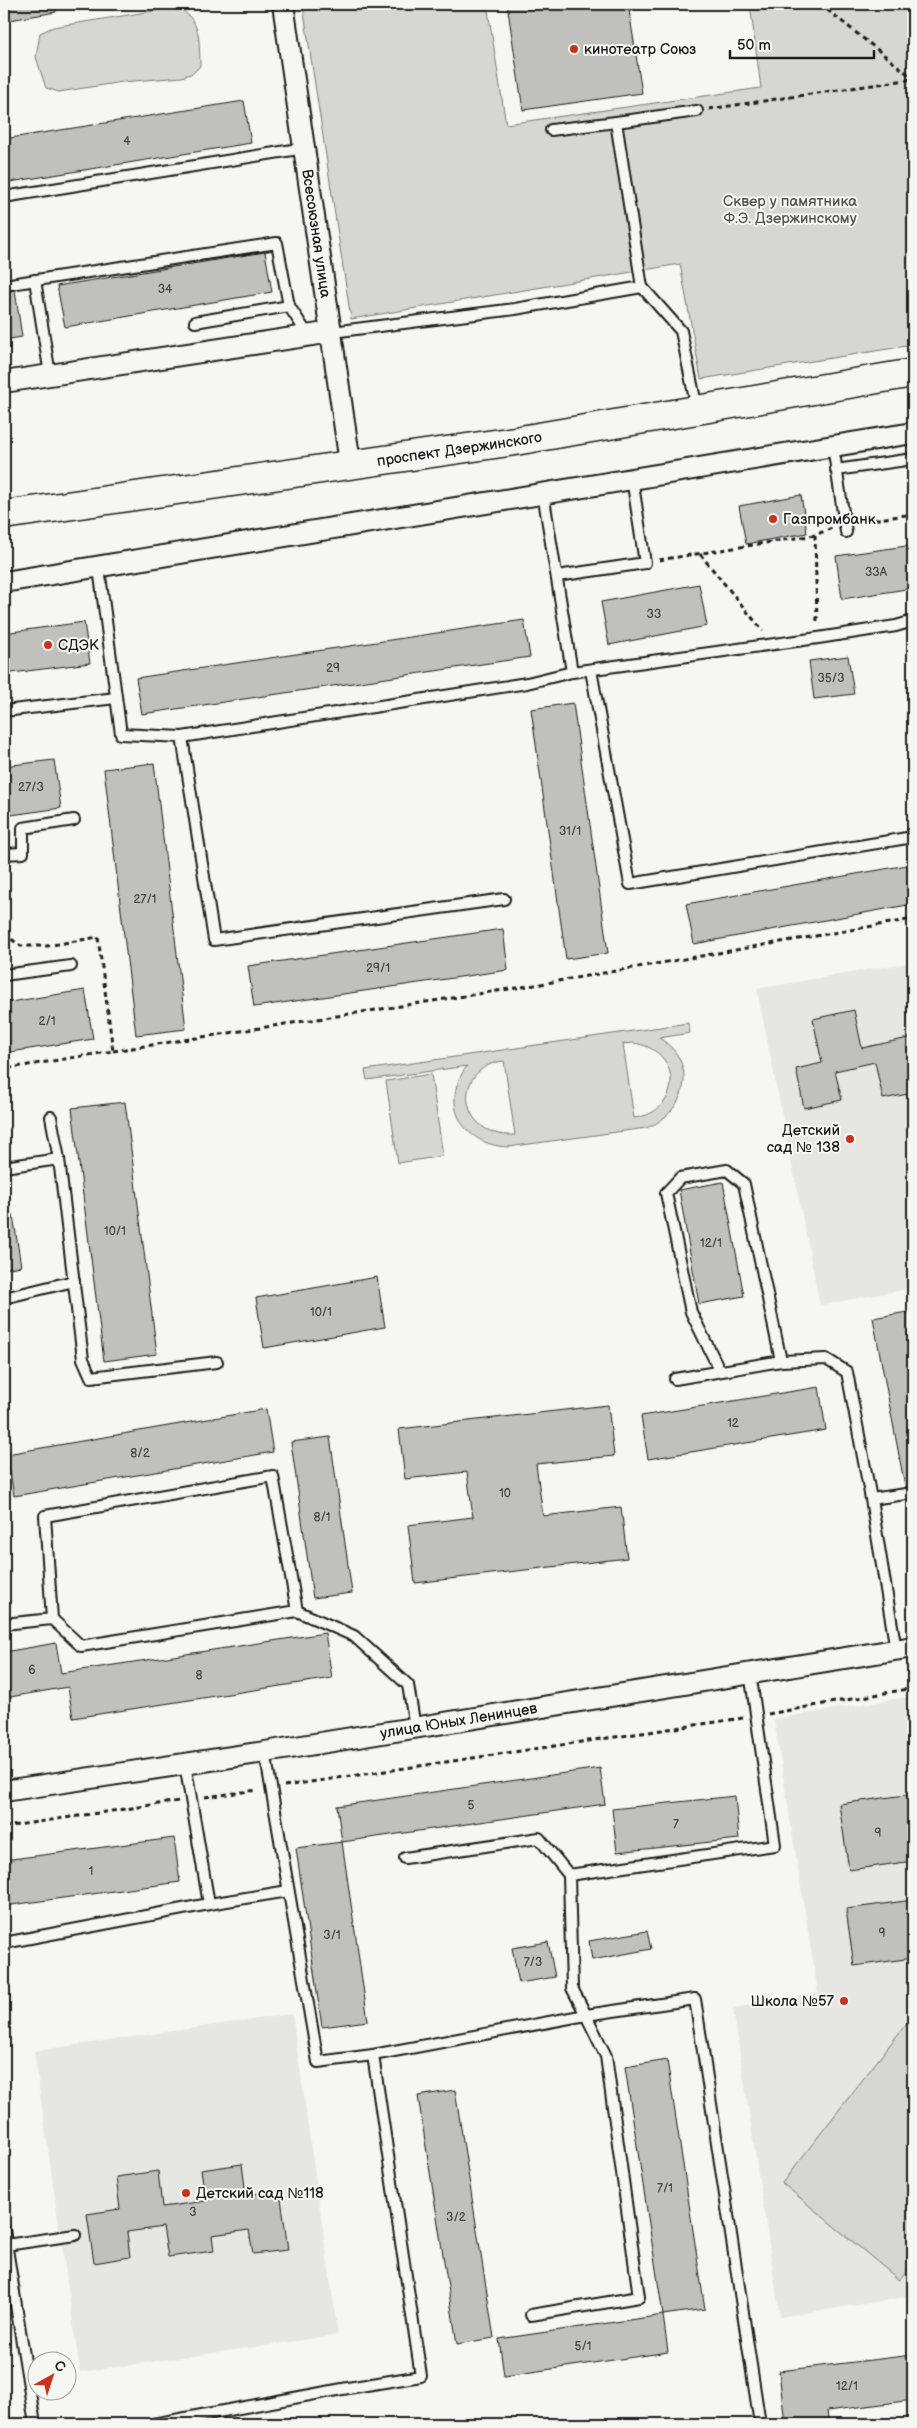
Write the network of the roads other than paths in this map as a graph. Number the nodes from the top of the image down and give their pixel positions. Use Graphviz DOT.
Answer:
graph roads {
  1 [pos="283,4"];
  2 [pos="697,111"];
  3 [pos="616,122"];
  4 [pos="551,130"];
  5 [pos="304,148"];
  6 [pos="4,197"];
  7 [pos="35,280"];
  8 [pos="4,285"];
  9 [pos="642,287"];
  10 [pos="289,306"];
  11 [pos="194,322"];
  12 [pos="332,332"];
  13 [pos="308,335"];
  14 [pos="913,372"];
  15 [pos="50,375"];
  16 [pos="4,382"];
  17 [pos="697,409"];
  18 [pos="913,433"];
  19 [pos="833,446"];
  20 [pos="913,459"];
  21 [pos="350,463"];
  22 [pos="836,470"];
  23 [pos="632,478"];
  24 [pos="542,493"];
  25 [pos="4,515"];
  26 [pos="845,527"];
  27 [pos="99,568"];
  28 [pos="557,576"];
  29 [pos="4,582"];
  30 [pos="913,621"];
  31 [pos="590,670"];
  32 [pos="572,672"];
  33 [pos="116,698"];
  34 [pos="4,711"];
  35 [pos="182,737"];
  36 [pos="74,820"];
  37 [pos="913,838"];
  38 [pos="4,854"];
  39 [pos="504,899"];
  40 [pos="71,966"];
  41 [pos="4,975"];
  42 [pos="51,1117"];
  43 [pos="59,1159"];
  44 [pos="4,1167"];
  45 [pos="74,1281"];
  46 [pos="4,1298"];
  47 [pos="781,1361"];
  48 [pos="217,1362"];
  49 [pos="720,1371"];
  50 [pos="675,1378"];
  51 [pos="913,1493"];
  52 [pos="871,1499"];
  53 [pos="297,1611"];
  54 [pos="52,1619"];
  55 [pos="4,1624"];
  56 [pos="904,1649"];
  57 [pos="750,1672"];
  58 [pos="415,1728"];
  59 [pos="265,1752"];
  60 [pos="185,1764"];
  61 [pos="4,1791"];
  62 [pos="405,1858"];
  63 [pos="569,1875"];
  64 [pos="288,1891"];
  65 [pos="209,1904"];
  66 [pos="4,1943"];
  67 [pos="586,2014"];
  68 [pos="373,2055"];
  69 [pos="4,2230"];
  70 [pos="75,2235"];
  71 [pos="6,2245"];
  72 [pos="531,2315"];
  73 [pos="35,2424"];
  74 [pos="153,2424"];
  75 [pos="760,2424"];
  1 -- 5 [label="street, Всесоюзная улица"];
  2 -- 3 [label="lane"];
  3 -- 4 [label="lane"];
  3 -- 9 [label="lane"];
  5 -- 6 [label="lane"];
  5 -- 12 [label="street, Всесоюзная улица"];
  7 -- 8 [label="lane"];
  7 -- 10 [label="lane"];
  7 -- 15 [label="lane"];
  9 -- 12 [label="lane"];
  9 -- 17 [label="lane"];
  10 -- 11 [label="lane"];
  10 -- 13 [label="lane"];
  12 -- 13 [label="street"];
  12 -- 21 [label="street, Всесоюзная улица"];
  13 -- 15 [label="street"];
  14 -- 17 [label="main road, проспект Дзержинского"];
  15 -- 16 [label="street"];
  17 -- 21 [label="main road, проспект Дзержинского"];
  18 -- 19 [label="street"];
  19 -- 22 [label="lane"];
  19 -- 23 [label="street"];
  20 -- 22 [label="lane"];
  21 -- 25 [label="main road, проспект Дзержинского"];
  22 -- 26 [label="lane"];
  23 -- 24 [label="street"];
  23 -- 28 [label="lane"];
  24 -- 27 [label="street"];
  24 -- 28 [label="lane"];
  27 -- 29 [label="street"];
  27 -- 33 [label="lane"];
  28 -- 32 [label="lane"];
  30 -- 31 [label="lane"];
  31 -- 32 [label="lane"];
  31 -- 37 [label="lane"];
  32 -- 35 [label="lane"];
  33 -- 34 [label="lane"];
  33 -- 35 [label="lane"];
  35 -- 39 [label="lane"];
  36 -- 38 [label="lane"];
  40 -- 41 [label="lane"];
  42 -- 43 [label="lane"];
  43 -- 44 [label="lane"];
  43 -- 45 [label="lane"];
  45 -- 46 [label="lane"];
  45 -- 48 [label="lane"];
  47 -- 49 [label="lane"];
  47 -- 49 [label="lane"];
  47 -- 52 [label="lane"];
  49 -- 50 [label="lane"];
  51 -- 52 [label="lane"];
  52 -- 56 [label="lane"];
  53 -- 54 [label="lane"];
  53 -- 54 [label="lane"];
  53 -- 58 [label="lane"];
  54 -- 55 [label="lane"];
  56 -- 57 [label="street, улица Юных Ленинцев"];
  57 -- 58 [label="street, улица Юных Ленинцев"];
  57 -- 63 [label="lane"];
  58 -- 59 [label="street, улица Юных Ленинцев"];
  59 -- 60 [label="street, улица Юных Ленинцев"];
  59 -- 64 [label="lane"];
  60 -- 61 [label="street, улица Юных Ленинцев"];
  60 -- 65 [label="lane"];
  62 -- 63 [label="lane"];
  63 -- 67 [label="lane"];
  64 -- 65 [label="lane"];
  64 -- 68 [label="lane"];
  65 -- 66 [label="lane"];
  67 -- 68 [label="lane"];
  67 -- 72 [label="lane"];
  67 -- 75 [label="lane"];
  68 -- 74 [label="lane"];
  69 -- 71 [label="lane"];
  70 -- 71 [label="lane"];
  71 -- 73 [label="lane"];
}
